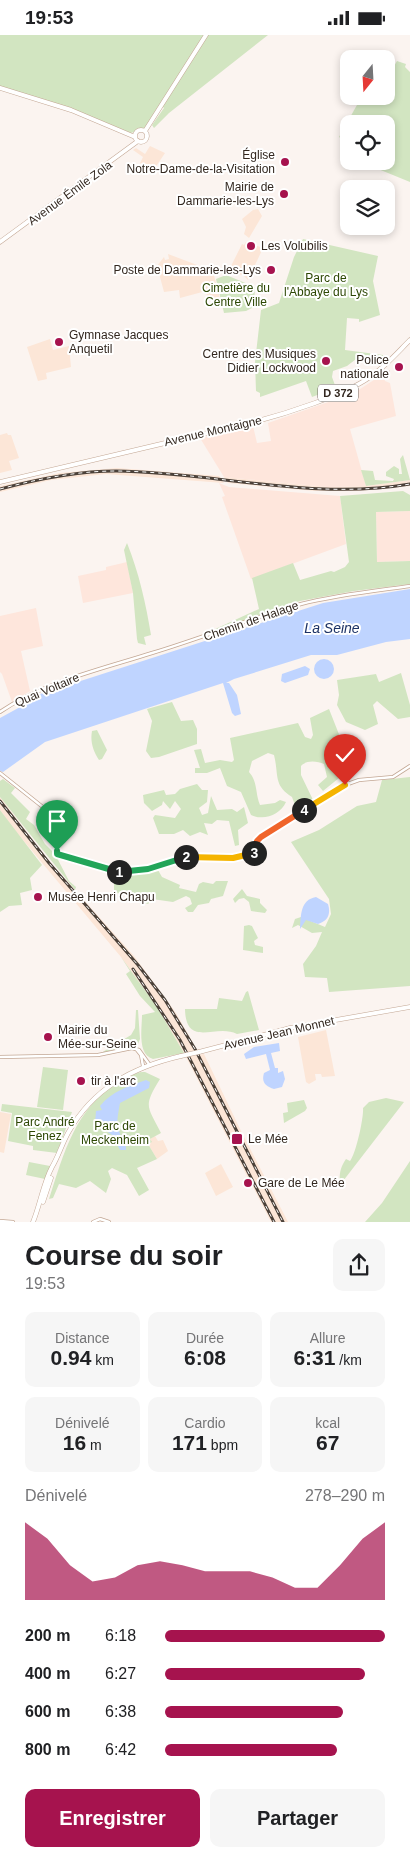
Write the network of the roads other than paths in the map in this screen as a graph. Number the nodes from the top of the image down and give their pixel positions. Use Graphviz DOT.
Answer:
graph roads {
  1 [pos="206,35"];
  2 [pos="0,88"];
  3 [pos="145,131"];
  4 [pos="135,137"];
  5 [pos="138,141"];
  6 [pos="0,242"];
  7 [pos="409,341"];
  8 [pos="380,370"];
  9 [pos="388,372"];
  10 [pos="0,482"];
  11 [pos="410,586"];
  12 [pos="94,671"];
  13 [pos="0,712"];
  14 [pos="410,766"];
  15 [pos="0,773"];
  16 [pos="410,1007"];
  17 [pos="134,1049"];
  18 [pos="0,1057"];
  19 [pos="146,1065"];
  20 [pos="0,1221"];
  21 [pos="13,1222"];
  22 [pos="35,1222"];
  23 [pos="93,1222"];
  24 [pos="109,1222"];
  1 -- 3 [label="main road"];
  2 -- 4 [label="main road"];
  3 -- 4 [label="main road"];
  3 -- 5 [label="main road"];
  4 -- 5 [label="main road"];
  5 -- 6 [label="main road, Avenue Émile Zola"];
  7 -- 8 [label="main road, Avenue Montaigne / D 372"];
  8 -- 9 [label="street"];
  8 -- 10 [label="main road, Avenue Montaigne / D 372"];
  11 -- 12 [label="street, Chemin de Halage"];
  12 -- 13 [label="street, Quai Voltaire"];
  14 -- 15 [label="street"];
  16 -- 19 [label="main road, Avenue Jean Monnet, bridge"];
  17 -- 18 [label="street"];
  17 -- 19 [label="street"];
  17 -- 19 [label="street"];
  19 -- 22 [label="main road, Avenue Jean Monnet"];
  20 -- 21 [label="street"];
  23 -- 24 [label="street"];
}
